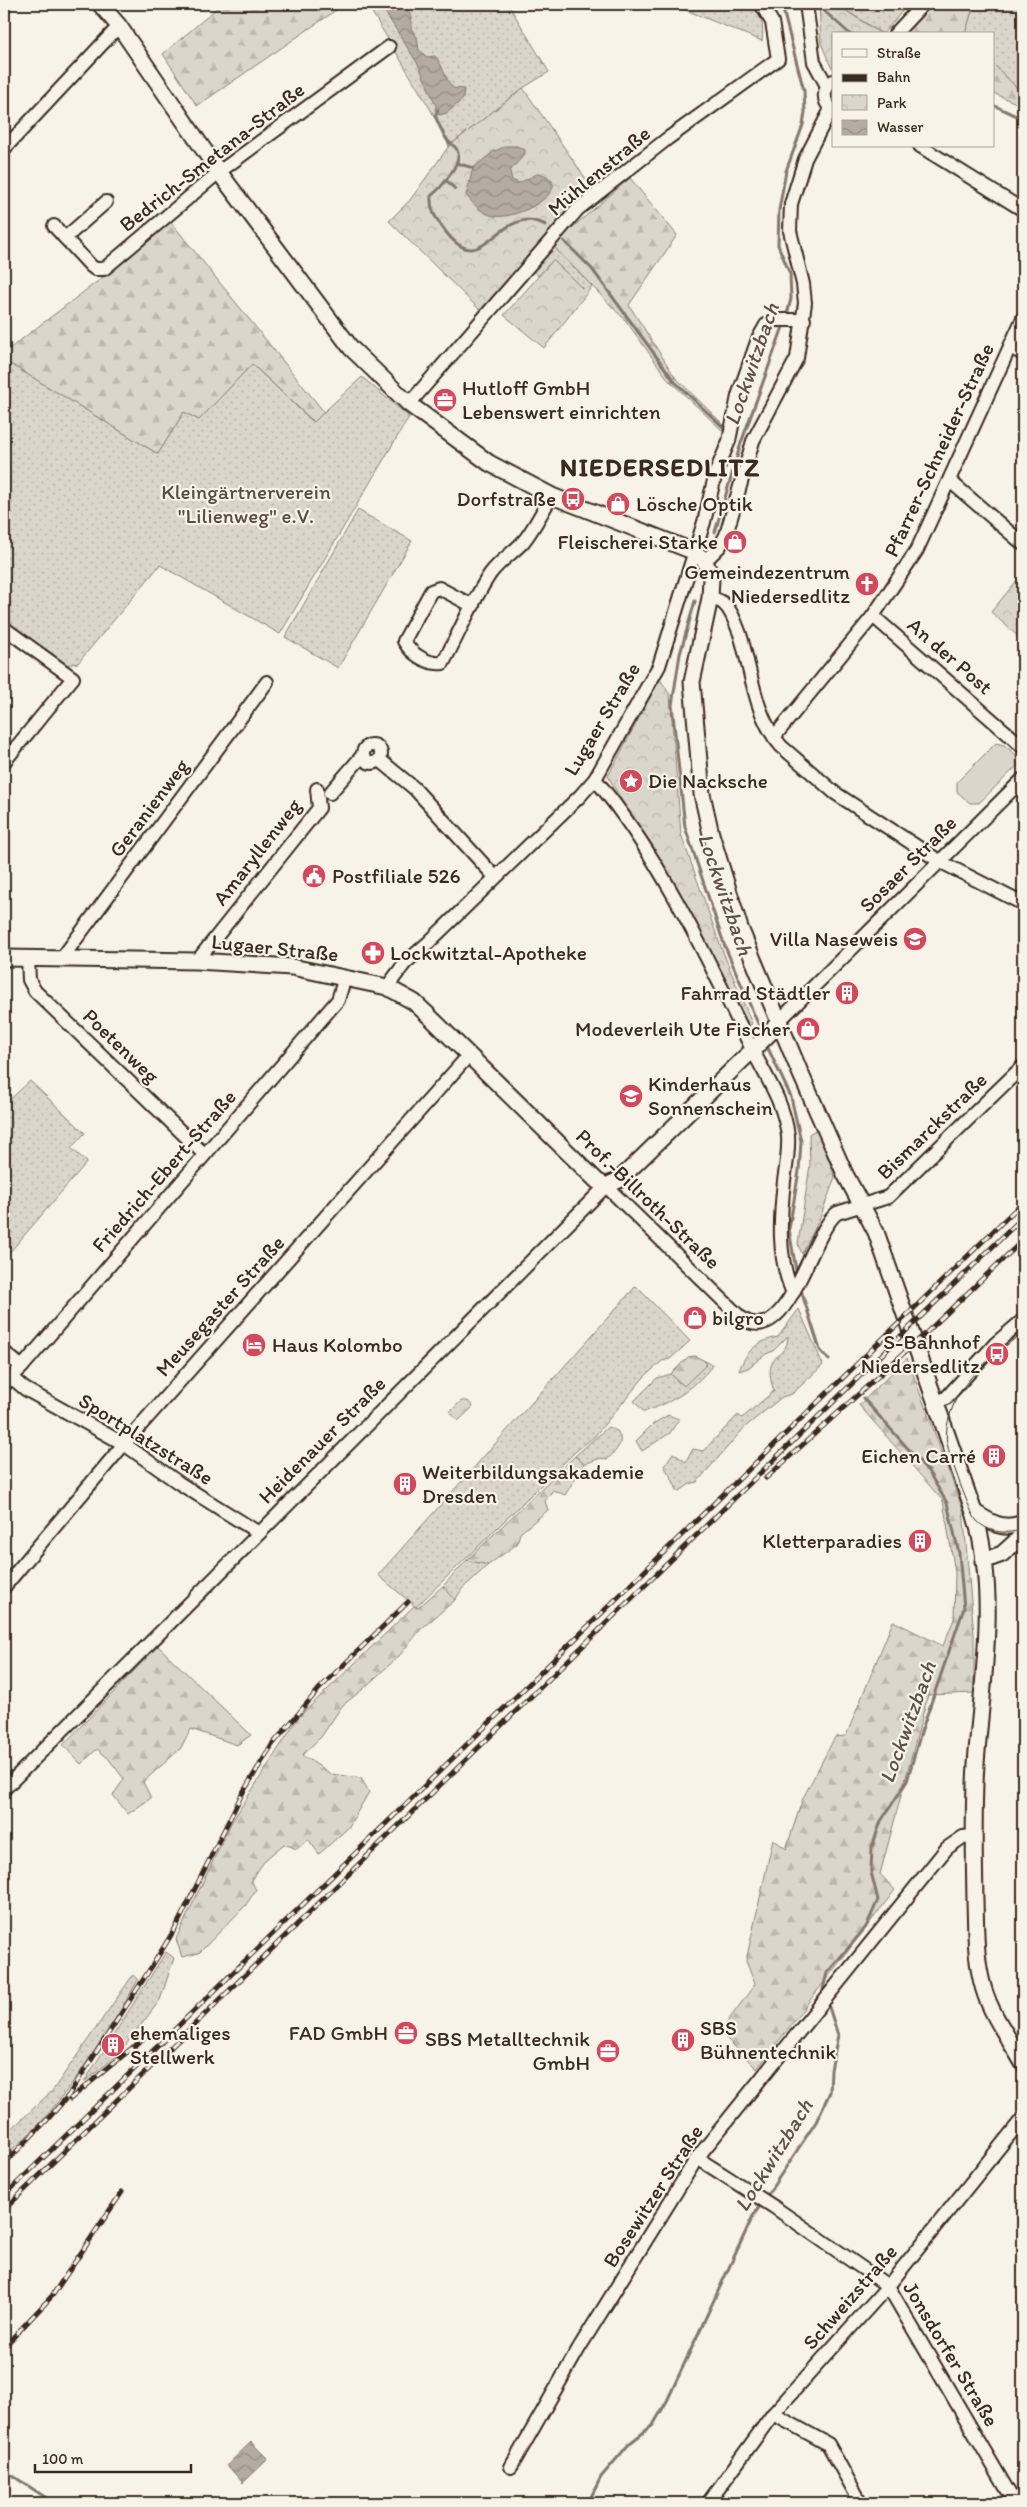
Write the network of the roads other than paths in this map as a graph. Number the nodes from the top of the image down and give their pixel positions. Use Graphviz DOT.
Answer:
graph roads {
  1 [pos="100,4"];
  2 [pos="761,4"];
  3 [pos="923,4"];
  4 [pos="807,9"];
  5 [pos="119,26"];
  6 [pos="897,32"];
  7 [pos="388,47"];
  8 [pos="830,84"];
  9 [pos="832,109"];
  10 [pos="923,148"];
  11 [pos="4,149"];
  12 [pos="219,172"];
  13 [pos="106,202"];
  14 [pos="1023,210"];
  15 [pos="54,226"];
  16 [pos="65,238"];
  17 [pos="1023,318"];
  18 [pos="792,319"];
  19 [pos="1010,347"];
  20 [pos="1023,354"];
  21 [pos="409,404"];
  22 [pos="950,481"];
  23 [pos="552,496"];
  24 [pos="1023,544"];
  25 [pos="700,557"];
  26 [pos="710,598"];
  27 [pos="473,606"];
  28 [pos="873,616"];
  29 [pos="4,628"];
  30 [pos="267,682"];
  31 [pos="774,737"];
  32 [pos="1023,747"];
  33 [pos="4,762"];
  34 [pos="595,779"];
  35 [pos="1023,779"];
  36 [pos="317,789"];
  37 [pos="330,794"];
  38 [pos="940,861"];
  39 [pos="495,877"];
  40 [pos="1023,904"];
  41 [pos="4,958"];
  42 [pos="28,958"];
  43 [pos="62,958"];
  44 [pos="197,961"];
  45 [pos="346,977"];
  46 [pos="387,987"];
  47 [pos="775,1026"];
  48 [pos="755,1048"];
  49 [pos="470,1055"];
  50 [pos="1023,1066"];
  51 [pos="204,1154"];
  52 [pos="606,1186"];
  53 [pos="862,1206"];
  54 [pos="793,1291"];
  55 [pos="1023,1320"];
  56 [pos="4,1352"];
  57 [pos="22,1367"];
  58 [pos="8,1381"];
  59 [pos="936,1403"];
  60 [pos="124,1444"];
  61 [pos="974,1512"];
  62 [pos="1023,1523"];
  63 [pos="1023,1528"];
  64 [pos="259,1533"];
  65 [pos="1023,1535"];
  66 [pos="983,1555"];
  67 [pos="4,1587"];
  68 [pos="4,1789"];
  69 [pos="973,1836"];
  70 [pos="1023,2063"];
  71 [pos="1023,2118"];
  72 [pos="697,2158"];
  73 [pos="888,2286"];
  74 [pos="773,2414"];
  75 [pos="511,2467"];
  76 [pos="708,2503"];
  77 [pos="861,2503"];
  78 [pos="1015,2503"];
  1 -- 5 [label="street"];
  2 -- 21 [label="street, Mühlenstraße"];
  3 -- 6 [label="street"];
  4 -- 8 [label="street"];
  5 -- 11 [label="street"];
  5 -- 12 [label="street"];
  7 -- 12 [label="street, Bedrich-Smetana-Straße"];
  8 -- 9 [label="street"];
  9 -- 18 [label="street"];
  10 -- 14 [label="street"];
  12 -- 16 [label="street, Bedrich-Smetana-Straße"];
  12 -- 21 [label="street"];
  13 -- 16 [label="street, Bedrich-Smetana-Straße"];
  15 -- 16 [label="street, Bedrich-Smetana-Straße"];
  17 -- 19 [label="street, Pfarrer-Schneider-Straße"];
  18 -- 25 [label="street"];
  18 -- 25 [label="street"];
  19 -- 20 [label="street"];
  19 -- 22 [label="street, Pfarrer-Schneider-Straße"];
  21 -- 23 [label="street"];
  22 -- 24 [label="street"];
  22 -- 28 [label="street, Pfarrer-Schneider-Straße"];
  23 -- 25 [label="street"];
  23 -- 27 [label="street"];
  25 -- 26 [label="street"];
  25 -- 34 [label="street, Lugaer Straße"];
  26 -- 31 [label="street"];
  26 -- 47 [label="street"];
  27 -- 27 [label="street"];
  28 -- 31 [label="street, Pfarrer-Schneider-Straße"];
  28 -- 32 [label="street, An der Post"];
  29 -- 33 [label="street"];
  30 -- 43 [label="street, Geranienweg"];
  31 -- 38 [label="street"];
  34 -- 39 [label="street, Lugaer Straße"];
  34 -- 48 [label="street"];
  35 -- 38 [label="street, Sosaer Straße"];
  36 -- 44 [label="street, Amaryllenweg"];
  37 -- 39 [label="street"];
  38 -- 40 [label="street"];
  38 -- 47 [label="street, Sosaer Straße"];
  39 -- 46 [label="street, Lugaer Straße"];
  41 -- 42 [label="street, Lugaer Straße"];
  42 -- 43 [label="street, Lugaer Straße"];
  42 -- 51 [label="street, Poetenweg"];
  43 -- 44 [label="street, Lugaer Straße"];
  44 -- 45 [label="street, Lugaer Straße"];
  45 -- 46 [label="street, Lugaer Straße"];
  45 -- 51 [label="street, Friedrich-Ebert-Straße"];
  46 -- 49 [label="street, Prof.-Billroth-Straße"];
  47 -- 48 [label="street, Heidenauer Straße"];
  47 -- 53 [label="street"];
  48 -- 52 [label="street, Heidenauer Straße"];
  48 -- 54 [label="street"];
  49 -- 52 [label="street, Prof.-Billroth-Straße"];
  49 -- 60 [label="street, Meusegaster Straße"];
  50 -- 53 [label="street, Bismarckstraße"];
  51 -- 57 [label="street, Friedrich-Ebert-Straße"];
  52 -- 54 [label="street, Prof.-Billroth-Straße"];
  52 -- 64 [label="street, Heidenauer Straße"];
  53 -- 54 [label="street, Prof.-Billroth-Straße"];
  53 -- 59 [label="street"];
  55 -- 59 [label="street"];
  56 -- 57 [label="street"];
  57 -- 58 [label="street, Friedrich-Ebert-Straße"];
  58 -- 60 [label="street, Sportplatzstraße"];
  59 -- 61 [label="street"];
  60 -- 64 [label="street, Sportplatzstraße"];
  60 -- 67 [label="street, Meusegaster Straße"];
  61 -- 62 [label="street"];
  61 -- 66 [label="street"];
  63 -- 66 [label="street"];
  64 -- 68 [label="street, Heidenauer Straße"];
  65 -- 66 [label="street"];
  66 -- 69 [label="street"];
  69 -- 70 [label="street"];
  69 -- 72 [label="street, Bosewitzer Straße"];
  71 -- 73 [label="street, Schweizstraße"];
  72 -- 73 [label="street, Jonsdorfer Straße"];
  72 -- 75 [label="street, Bosewitzer Straße"];
  73 -- 74 [label="street, Schweizstraße"];
  73 -- 78 [label="street, Jonsdorfer Straße"];
  74 -- 76 [label="street, Schweizstraße"];
  74 -- 77 [label="street"];
}
